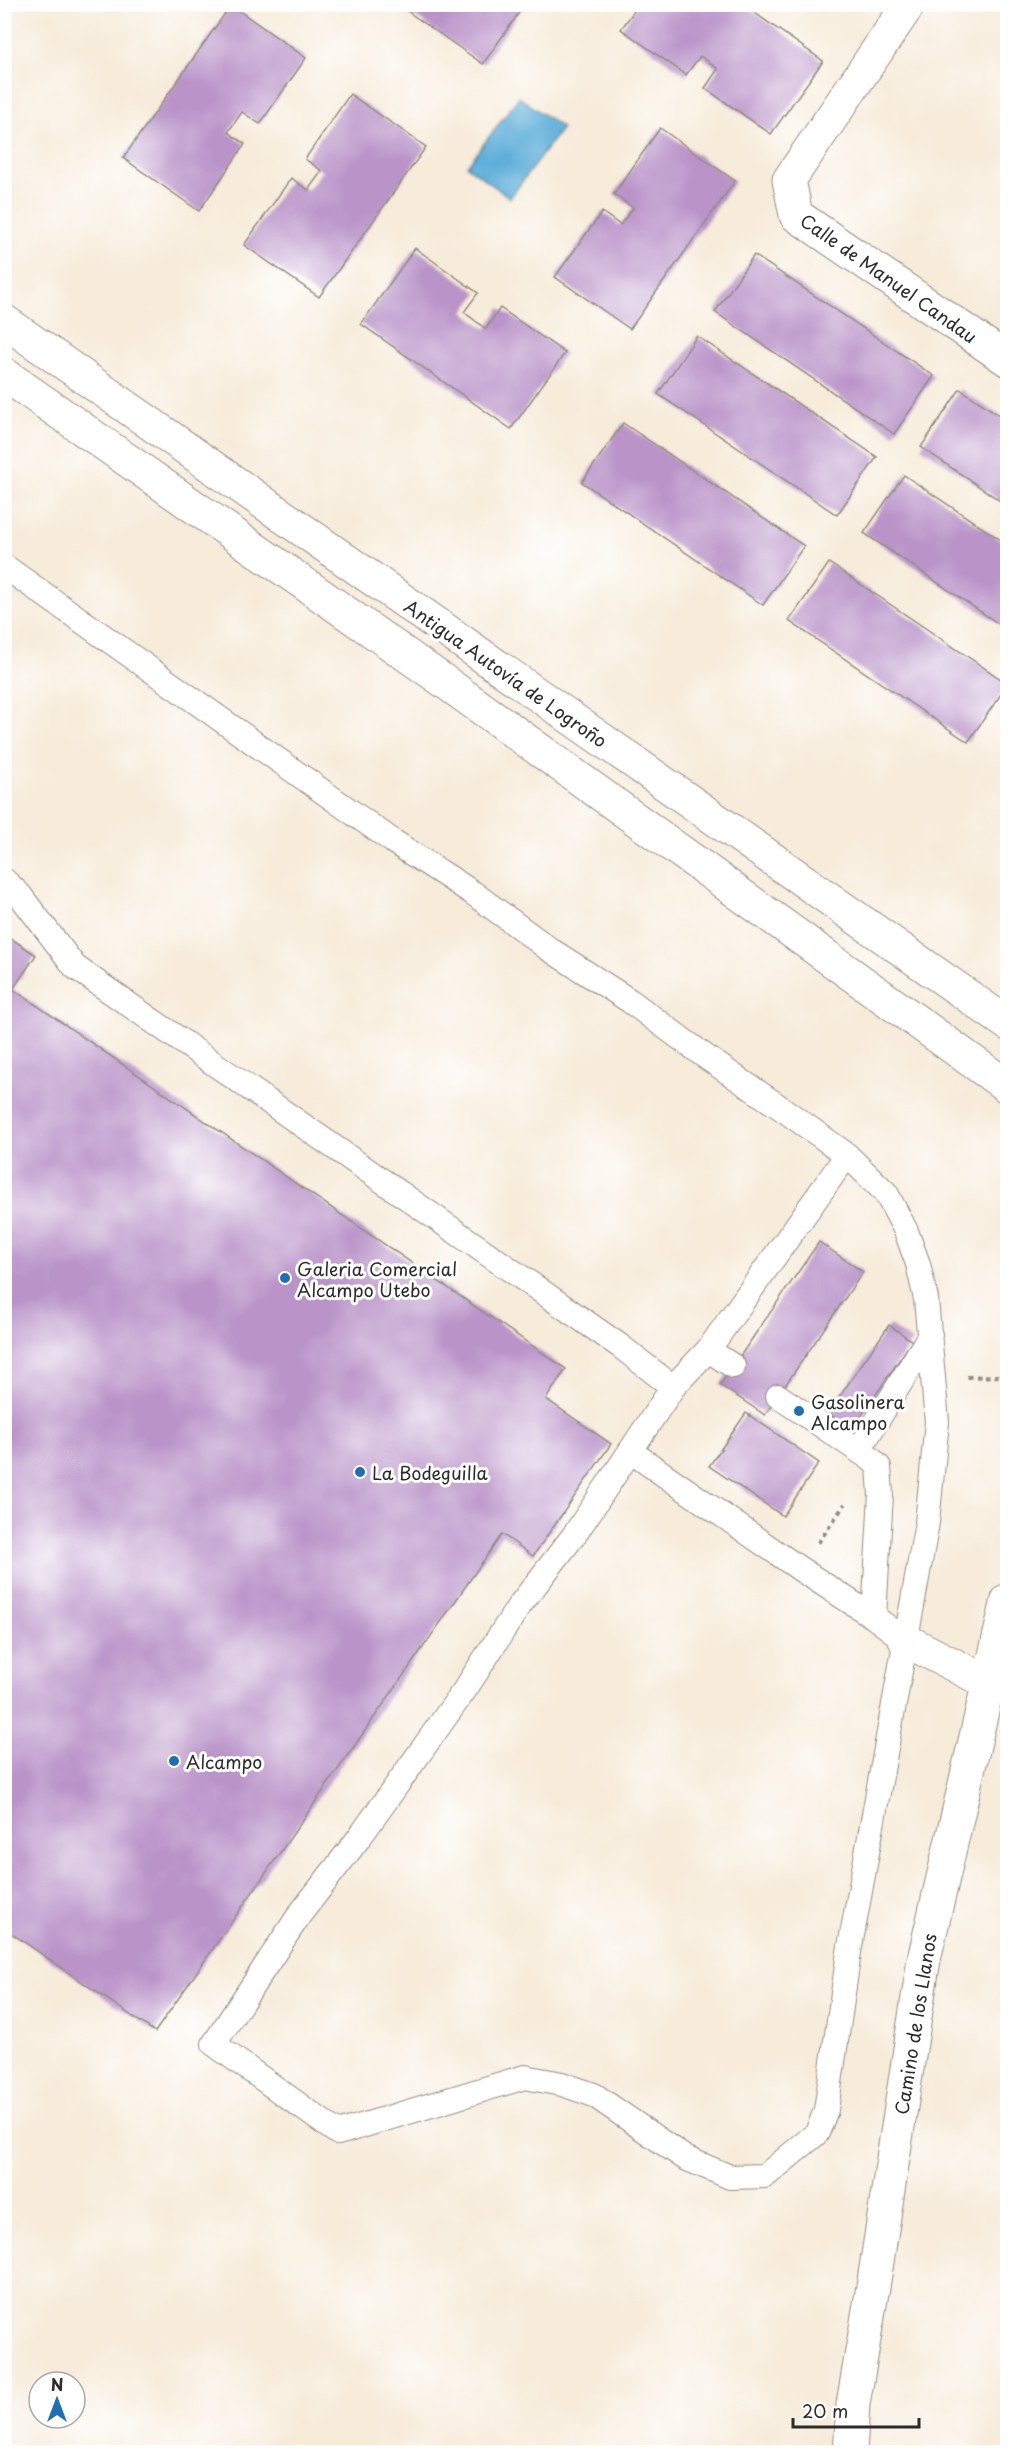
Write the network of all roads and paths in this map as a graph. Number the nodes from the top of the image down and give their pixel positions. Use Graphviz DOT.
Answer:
graph roads {
  1 [pos="909,4"];
  2 [pos="4,321"];
  3 [pos="1008,360"];
  4 [pos="4,374"];
  5 [pos="4,566"];
  6 [pos="4,880"];
  7 [pos="1008,1024"];
  8 [pos="1008,1087"];
  9 [pos="847,1155"];
  10 [pos="930,1335"];
  11 [pos="708,1350"];
  12 [pos="733,1366"];
  13 [pos="673,1388"];
  14 [pos="778,1396"];
  15 [pos="859,1450"];
  16 [pos="630,1451"];
  17 [pos="879,1467"];
  18 [pos="800,1569"];
  19 [pos="1008,1600"];
  20 [pos="874,1617"];
  21 [pos="905,1640"];
  22 [pos="987,1682"];
  23 [pos="850,2452"];
  1 -- 3 [label="street, Calle de Manuel Candau"];
  2 -- 7 [label="street, Antigua Autovía de Logroño"];
  4 -- 8 [label="street"];
  5 -- 9 [label="lane"];
  6 -- 13 [label="lane"];
  9 -- 10 [label="lane"];
  9 -- 11 [label="lane"];
  10 -- 15 [label="lane"];
  10 -- 21 [label="lane"];
  11 -- 12 [label="lane"];
  11 -- 13 [label="lane"];
  13 -- 16 [label="lane"];
  14 -- 15 [label="lane"];
  15 -- 17 [label="lane"];
  16 -- 18 [label="lane"];
  16 -- 21 [label="lane"];
  17 -- 18 [label="path"];
  17 -- 20 [label="lane"];
  18 -- 20 [label="lane"];
  19 -- 22 [label="street, Camino de los Llanos"];
  20 -- 21 [label="lane"];
  21 -- 22 [label="street"];
  22 -- 23 [label="street, Camino de los Llanos"];
}
